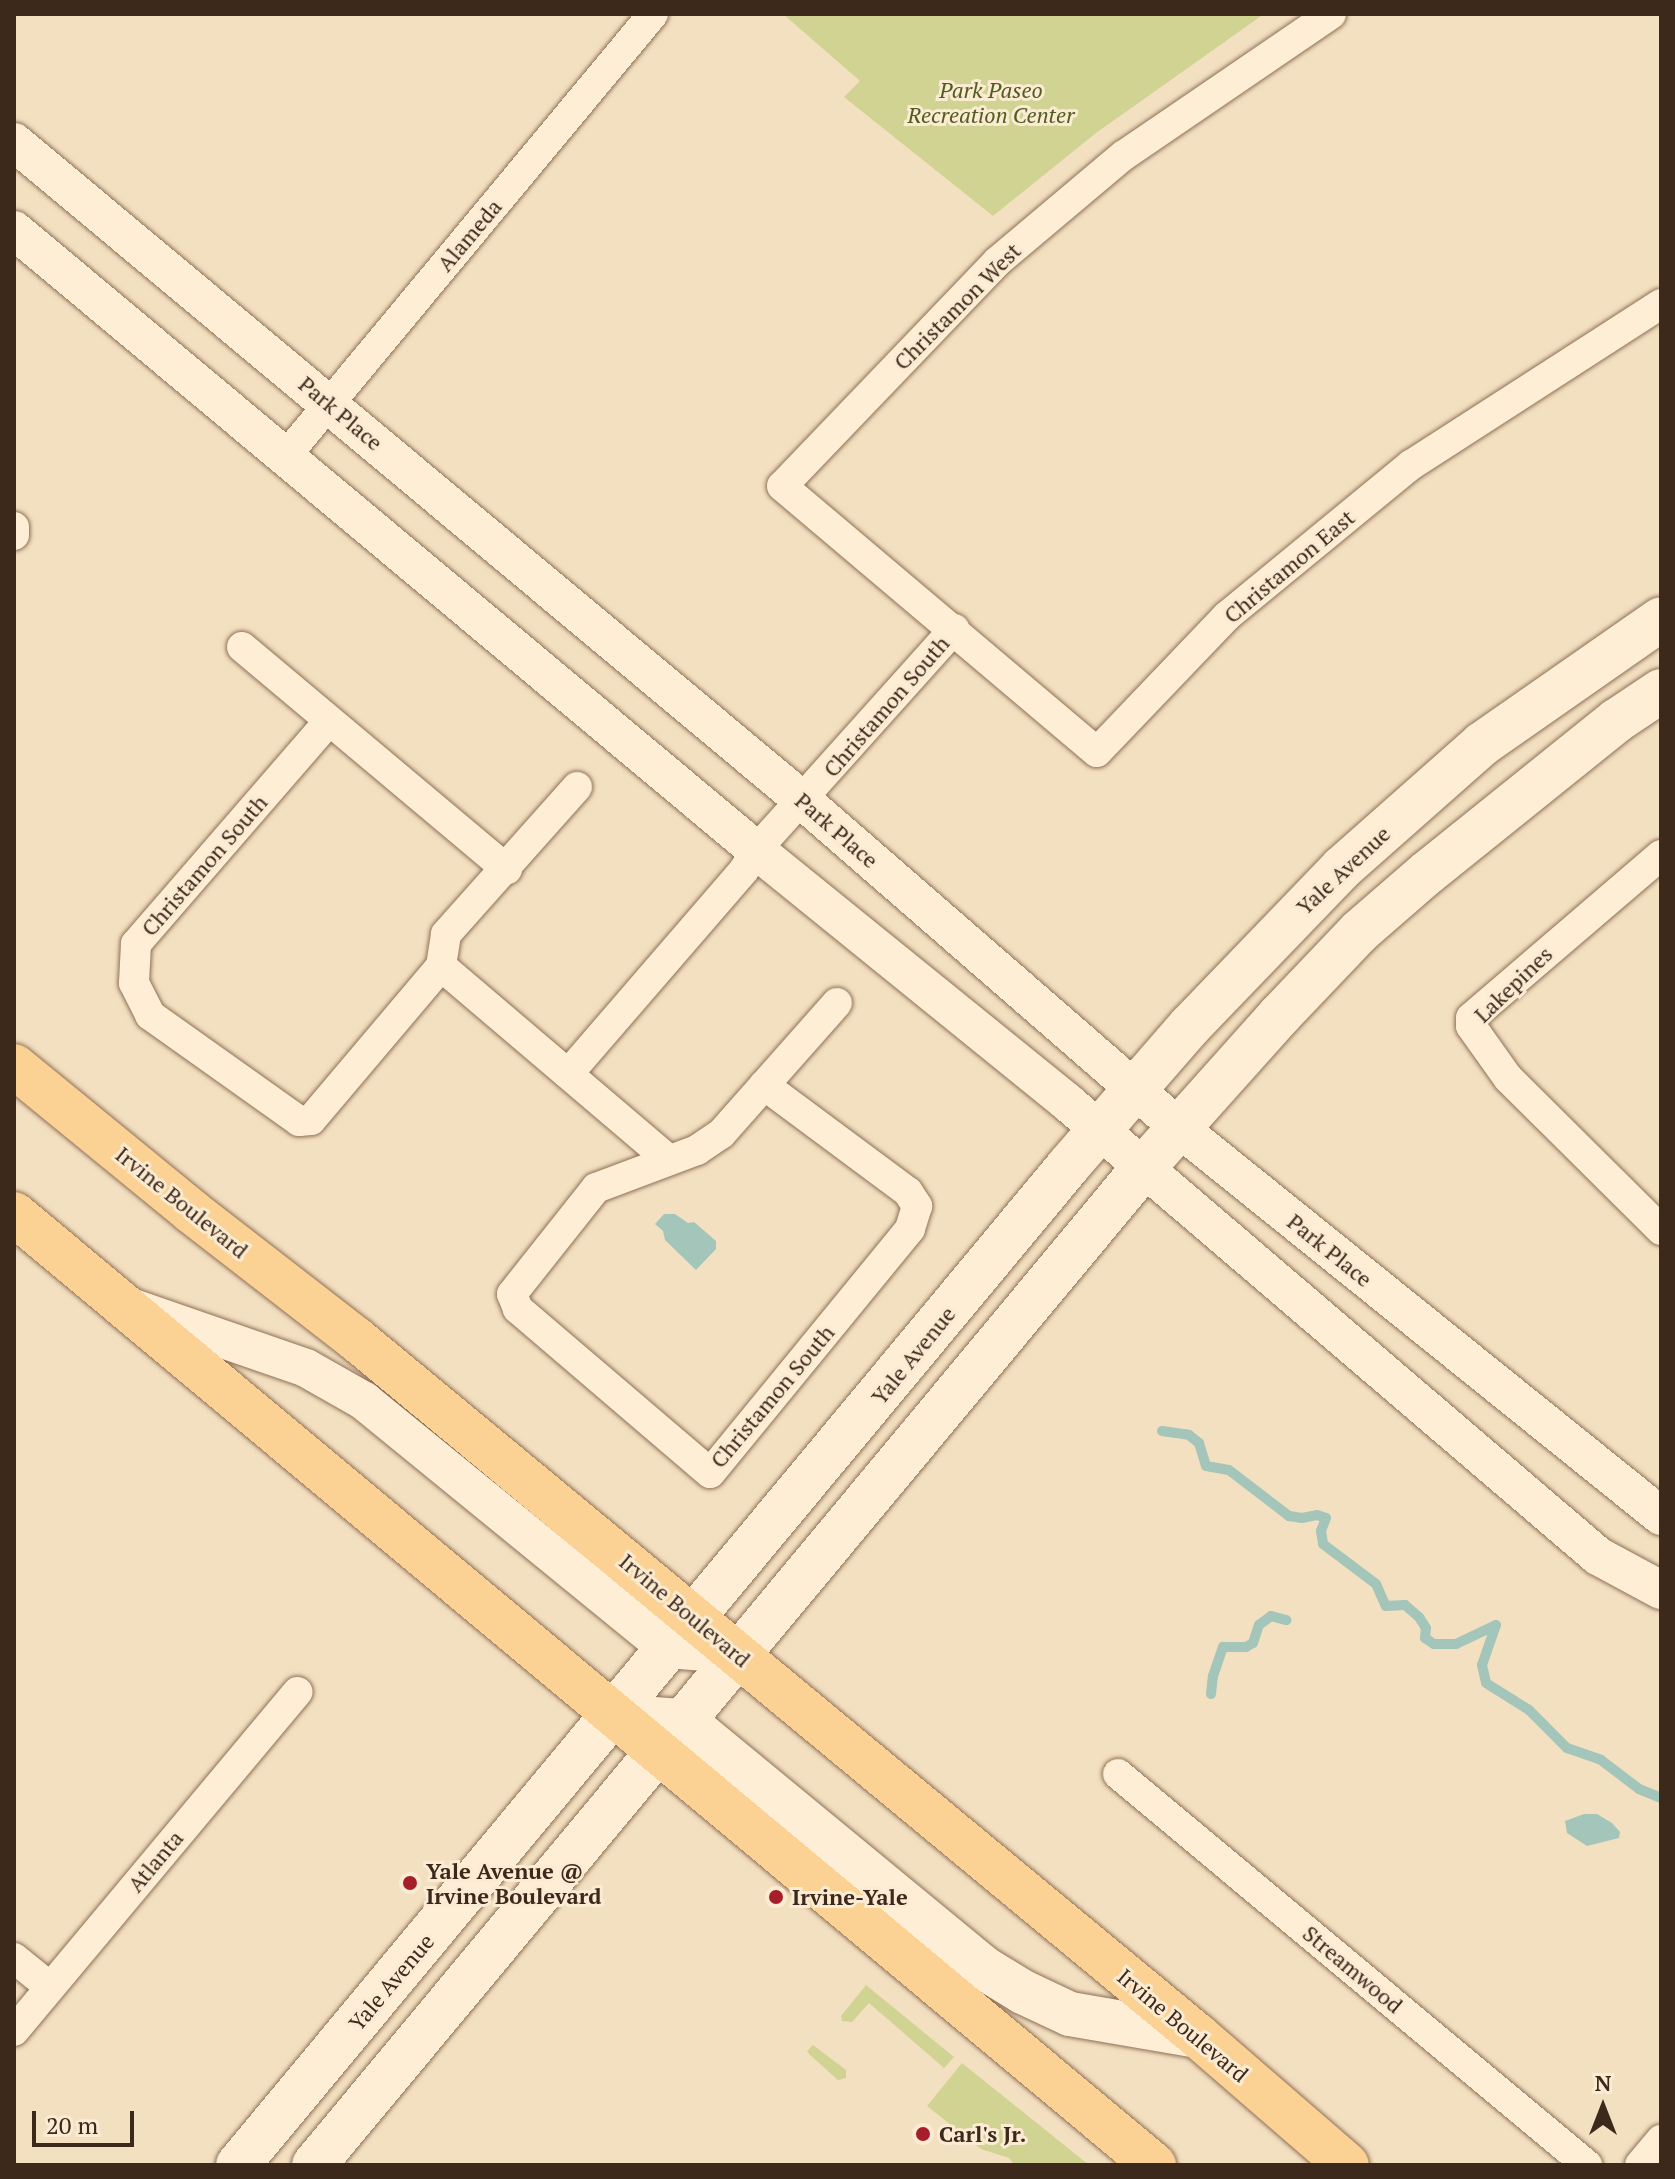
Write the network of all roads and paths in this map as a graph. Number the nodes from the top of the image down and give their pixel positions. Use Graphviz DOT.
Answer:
graph roads {
  1 [pos="653,14"];
  2 [pos="1331,14"];
  3 [pos="14,142"];
  4 [pos="14,230"];
  5 [pos="1661,304"];
  6 [pos="330,404"];
  7 [pos="285,457"];
  8 [pos="14,527"];
  9 [pos="14,535"];
  10 [pos="1661,619"];
  11 [pos="954,629"];
  12 [pos="242,647"];
  13 [pos="1661,691"];
  14 [pos="329,721"];
  15 [pos="577,787"];
  16 [pos="802,800"];
  17 [pos="756,850"];
  18 [pos="1661,855"];
  19 [pos="507,869"];
  20 [pos="441,966"];
  21 [pos="837,1003"];
  22 [pos="14,1066"];
  23 [pos="568,1074"];
  24 [pos="764,1085"];
  25 [pos="1134,1089"];
  26 [pos="1179,1128"];
  27 [pos="1099,1129"];
  28 [pos="668,1159"];
  29 [pos="1144,1167"];
  30 [pos="14,1214"];
  31 [pos="1661,1230"];
  32 [pos="119,1304"];
  33 [pos="1661,1516"];
  34 [pos="1661,1590"];
  35 [pos="681,1634"];
  36 [pos="739,1655"];
  37 [pos="297,1692"];
  38 [pos="613,1715"];
  39 [pos="671,1737"];
  40 [pos="1118,1774"];
  41 [pos="14,1958"];
  42 [pos="50,1987"];
  43 [pos="15,2028"];
  44 [pos="1198,2036"];
  45 [pos="1661,2140"];
  46 [pos="238,2165"];
  47 [pos="314,2165"];
  48 [pos="1154,2165"];
  49 [pos="1347,2165"];
  50 [pos="1587,2165"];
  51 [pos="1640,2165"];
  1 -- 6 [label="street, Alameda"];
  2 -- 11 [label="street, Christamon West"];
  3 -- 6 [label="street, Park Place"];
  4 -- 7 [label="street"];
  5 -- 11 [label="street, Christamon East"];
  6 -- 7 [label="street, Alameda"];
  6 -- 16 [label="street, Park Place"];
  7 -- 17 [label="street"];
  8 -- 9 [label="street"];
  10 -- 25 [label="main road, Yale Avenue"];
  11 -- 16 [label="street, Christamon South"];
  12 -- 14 [label="street"];
  13 -- 26 [label="main road"];
  14 -- 19 [label="street"];
  14 -- 20 [label="street, Christamon South"];
  15 -- 19 [label="street, Christamon South"];
  16 -- 17 [label="street, Christamon South"];
  16 -- 25 [label="street, Park Place"];
  17 -- 23 [label="street, Christamon South"];
  17 -- 27 [label="street"];
  18 -- 31 [label="street, Lakepines"];
  19 -- 20 [label="street, Christamon South"];
  20 -- 23 [label="street"];
  21 -- 24 [label="street, Christamon South"];
  22 -- 35 [label="main road, Irvine Boulevard"];
  23 -- 28 [label="street"];
  24 -- 28 [label="street, Christamon South"];
  24 -- 28 [label="street, Christamon South"];
  25 -- 26 [label="street, Park Place"];
  25 -- 27 [label="main road, Yale Avenue"];
  26 -- 29 [label="main road"];
  26 -- 33 [label="street, Park Place"];
  27 -- 29 [label="street"];
  27 -- 35 [label="main road, Yale Avenue"];
  29 -- 34 [label="street"];
  29 -- 36 [label="main road"];
  30 -- 32 [label="main road"];
  32 -- 35 [label="street"];
  32 -- 38 [label="main road"];
  35 -- 36 [label="main road, Irvine Boulevard"];
  35 -- 38 [label="main road, Yale Avenue"];
  36 -- 39 [label="main road"];
  36 -- 44 [label="main road, Irvine Boulevard"];
  37 -- 42 [label="street, Atlanta"];
  38 -- 39 [label="main road"];
  38 -- 46 [label="main road, Yale Avenue"];
  39 -- 44 [label="main road"];
  39 -- 47 [label="main road"];
  39 -- 48 [label="main road"];
  40 -- 50 [label="street, Streamwood"];
  41 -- 42 [label="street"];
  42 -- 43 [label="street, Atlanta"];
  44 -- 49 [label="main road, Irvine Boulevard"];
  45 -- 51 [label="street"];
}
